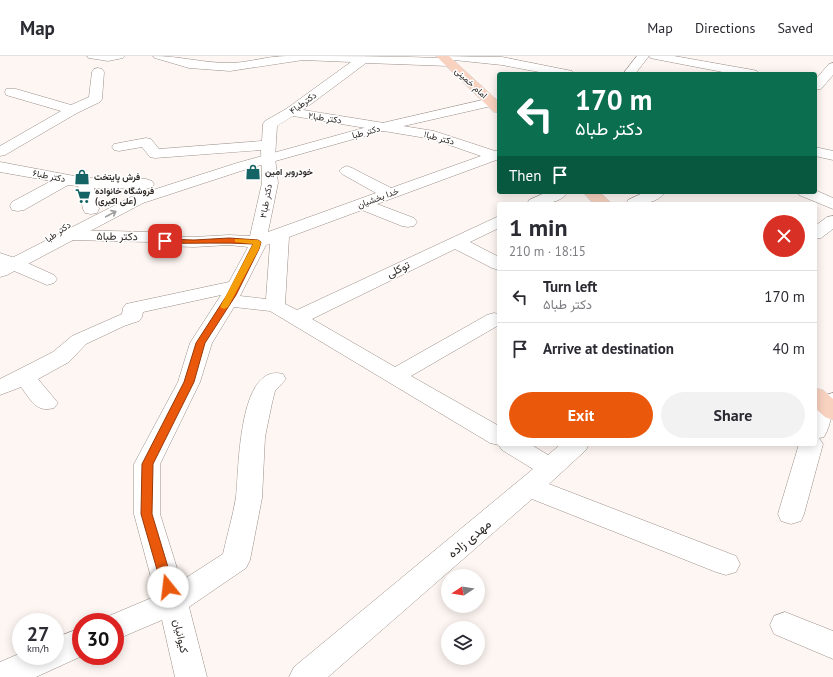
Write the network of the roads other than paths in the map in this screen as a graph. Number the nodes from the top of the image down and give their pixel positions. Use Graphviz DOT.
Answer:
graph roads {
  1 [pos="97,56"];
  2 [pos="119,56"];
  3 [pos="159,56"];
  4 [pos="643,56"];
  5 [pos="655,56"];
  6 [pos="719,56"];
  7 [pos="303,57"];
  8 [pos="445,58"];
  9 [pos="363,59"];
  10 [pos="707,66"];
  11 [pos="833,67"];
  12 [pos="98,72"];
  13 [pos="557,72"];
  14 [pos="631,72"];
  15 [pos="725,72"];
  16 [pos="817,85"];
  17 [pos="817,86"];
  18 [pos="833,89"];
  19 [pos="11,92"];
  20 [pos="495,106"];
  21 [pos="72,110"];
  22 [pos="292,112"];
  23 [pos="383,127"];
  24 [pos="119,147"];
  25 [pos="0,152"];
  26 [pos="269,152"];
  27 [pos="817,152"];
  28 [pos="497,154"];
  29 [pos="833,156"];
  30 [pos="242,166"];
  31 [pos="0,167"];
  32 [pos="347,171"];
  33 [pos="65,180"];
  34 [pos="85,183"];
  35 [pos="146,184"];
  36 [pos="117,194"];
  37 [pos="390,194"];
  38 [pos="556,194"];
  39 [pos="593,194"];
  40 [pos="653,194"];
  41 [pos="810,194"];
  42 [pos="137,200"];
  43 [pos="539,202"];
  44 [pos="602,202"];
  45 [pos="638,202"];
  46 [pos="362,204"];
  47 [pos="833,204"];
  48 [pos="18,206"];
  49 [pos="91,209"];
  50 [pos="833,221"];
  51 [pos="408,222"];
  52 [pos="497,222"];
  53 [pos="817,233"];
  54 [pos="280,234"];
  55 [pos="72,235"];
  56 [pos="258,242"];
  57 [pos="456,242"];
  58 [pos="497,263"];
  59 [pos="5,264"];
  60 [pos="47,279"];
  61 [pos="232,293"];
  62 [pos="275,306"];
  63 [pos="297,318"];
  64 [pos="494,319"];
  65 [pos="395,376"];
  66 [pos="25,377"];
  67 [pos="275,379"];
  68 [pos="0,388"];
  69 [pos="826,402"];
  70 [pos="46,403"];
  71 [pos="817,425"];
  72 [pos="497,436"];
  73 [pos="513,446"];
  74 [pos="575,446"];
  75 [pos="810,446"];
  76 [pos="550,468"];
  77 [pos="529,487"];
  78 [pos="791,514"];
  79 [pos="726,564"];
  80 [pos="173,602"];
  81 [pos="124,623"];
  82 [pos="785,625"];
  83 [pos="833,645"];
  84 [pos="28,665"];
  85 [pos="1,677"];
  86 [pos="191,677"];
  87 [pos="305,677"];
  1 -- 2 [label="street"];
  3 -- 7 [label="street"];
  4 -- 14 [label="street"];
  5 -- 10 [label="street"];
  6 -- 10 [label="street"];
  7 -- 9 [label="street"];
  8 -- 9 [label="street"];
  8 -- 13 [label="street"];
  8 -- 20 [label="main road, امام خمینی"];
  9 -- 22 [label="street, دکترطبا۴"];
  10 -- 15 [label="street"];
  11 -- 16 [label="street"];
  12 -- 21 [label="street"];
  17 -- 18 [label="street"];
  19 -- 21 [label="street"];
  20 -- 23 [label="street, دکتر طبا"];
  21 -- 25 [label="street"];
  22 -- 23 [label="street, دکتر طبا۲"];
  22 -- 26 [label="street, دکترطبا۴"];
  23 -- 26 [label="street, دکتر طبا"];
  23 -- 28 [label="street, دکتر طبا۱"];
  24 -- 26 [label="street"];
  26 -- 30 [label="street, دکتر طبا"];
  26 -- 56 [label="street, دکتر طبا۳"];
  27 -- 29 [label="street"];
  28 -- 37 [label="street, خدا بخشیان"];
  30 -- 35 [label="street, دکتر طبا"];
  30 -- 42 [label="street, دکتر طبا"];
  31 -- 33 [label="street, دکتر طبا۶"];
  32 -- 37 [label="street"];
  33 -- 34 [label="street, دکتر طبا۶"];
  33 -- 48 [label="street"];
  34 -- 35 [label="street, دکتر طبا۶"];
  34 -- 49 [label="street"];
  35 -- 36 [label="street, دکتر طبا"];
  36 -- 42 [label="street"];
  36 -- 49 [label="street, دکتر طبا"];
  37 -- 46 [label="street, خدا بخشیان"];
  38 -- 43 [label="street"];
  39 -- 44 [label="main road"];
  40 -- 45 [label="street"];
  41 -- 47 [label="street"];
  55 -- 42 [label="street, دکتر طبا, one-way"];
  46 -- 51 [label="street"];
  46 -- 54 [label="street, خدا بخشیان"];
  49 -- 59 [label="street, دکتر طبا"];
  50 -- 53 [label="street"];
  52 -- 57 [label="street, توکلی"];
  54 -- 56 [label="street, خدا بخشیان"];
  54 -- 62 [label="street"];
  55 -- 56 [label="street, دکتر طبا۵"];
  55 -- 59 [label="street, دکتر طبا"];
  56 -- 61 [label="street, کیوانیان"];
  57 -- 58 [label="street"];
  57 -- 63 [label="street, توکلی"];
  59 -- 60 [label="street"];
  61 -- 62 [label="street"];
  61 -- 66 [label="street"];
  61 -- 80 [label="street, کیوانیان"];
  62 -- 63 [label="street"];
  63 -- 65 [label="street"];
  64 -- 65 [label="street"];
  65 -- 72 [label="street"];
  66 -- 68 [label="street"];
  66 -- 70 [label="street"];
  67 -- 80 [label="street"];
  69 -- 71 [label="street"];
  73 -- 76 [label="street"];
  74 -- 76 [label="street, مهدی زاده"];
  75 -- 78 [label="street"];
  76 -- 77 [label="street, مهدی زاده"];
  77 -- 79 [label="street"];
  77 -- 87 [label="street, مهدی زاده"];
  80 -- 81 [label="street"];
  80 -- 86 [label="street, کیوانیان"];
  82 -- 83 [label="street"];
  84 -- 85 [label="street"];
}
